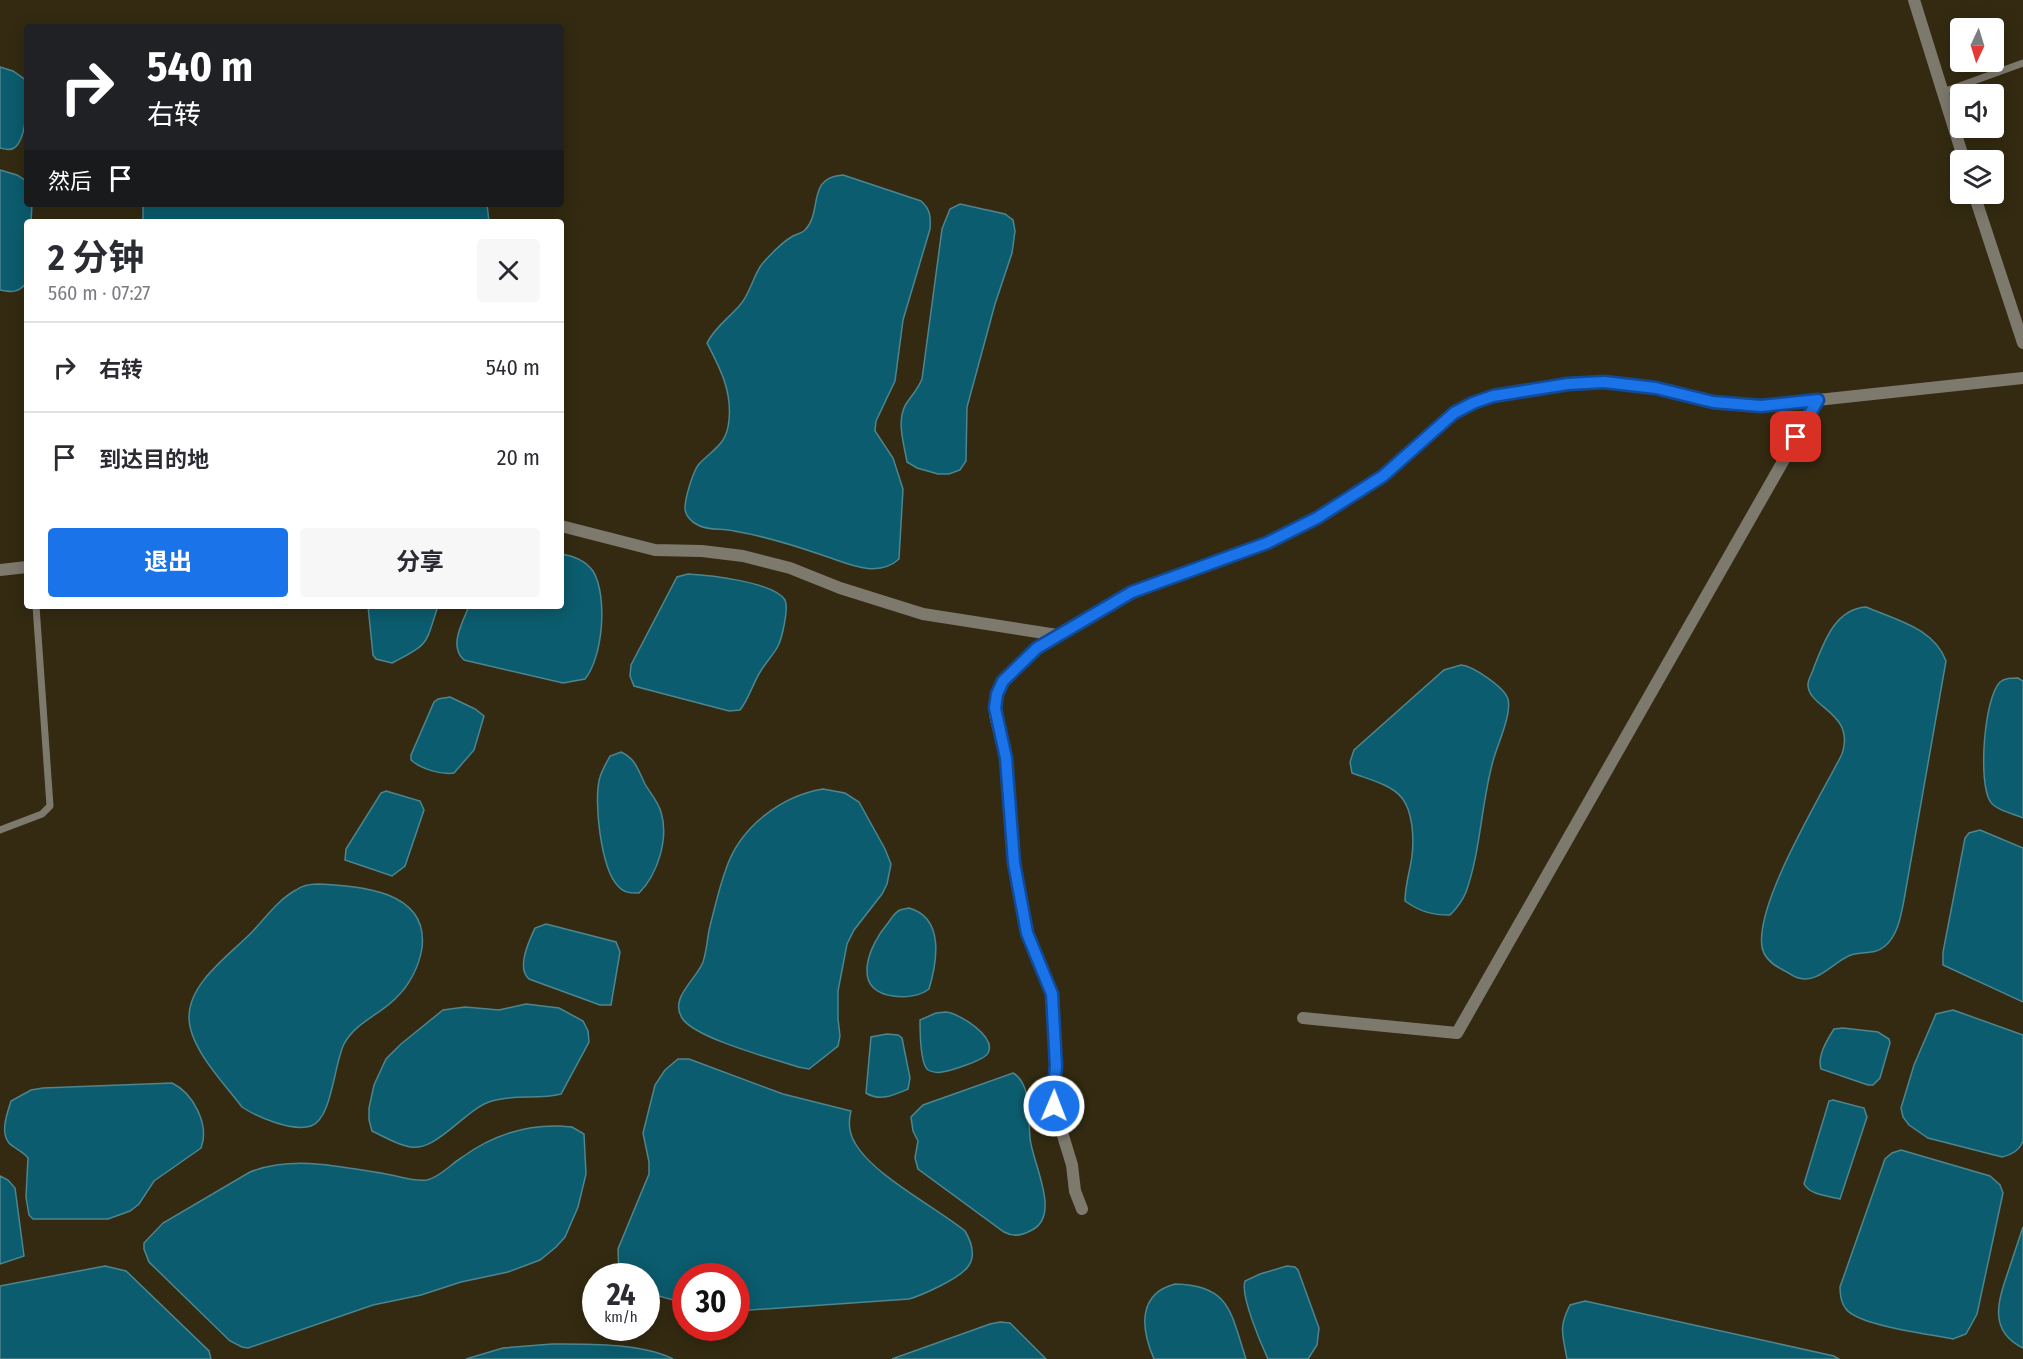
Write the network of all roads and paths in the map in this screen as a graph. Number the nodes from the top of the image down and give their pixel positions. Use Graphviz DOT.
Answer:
graph roads {
  1 [pos="1914,0"];
  2 [pos="2023,63"];
  3 [pos="1943,92"];
  4 [pos="1961,150"];
  5 [pos="1977,204"];
  6 [pos="2023,343"];
  7 [pos="2023,378"];
  8 [pos="1818,400"];
  9 [pos="564,527"];
  10 [pos="24,567"];
  11 [pos="0,570"];
  12 [pos="36,609"];
  13 [pos="1057,635"];
  14 [pos="0,830"];
  15 [pos="1303,1018"];
  16 [pos="1082,1209"];
  1 -- 3 [label="street"];
  2 -- 3 [label="lane"];
  3 -- 4 [label="street"];
  5 -- 6 [label="street"];
  7 -- 8 [label="street"];
  8 -- 13 [label="street"];
  8 -- 15 [label="street"];
  9 -- 13 [label="street"];
  10 -- 11 [label="street"];
  12 -- 14 [label="lane"];
  13 -- 16 [label="street"];
}
